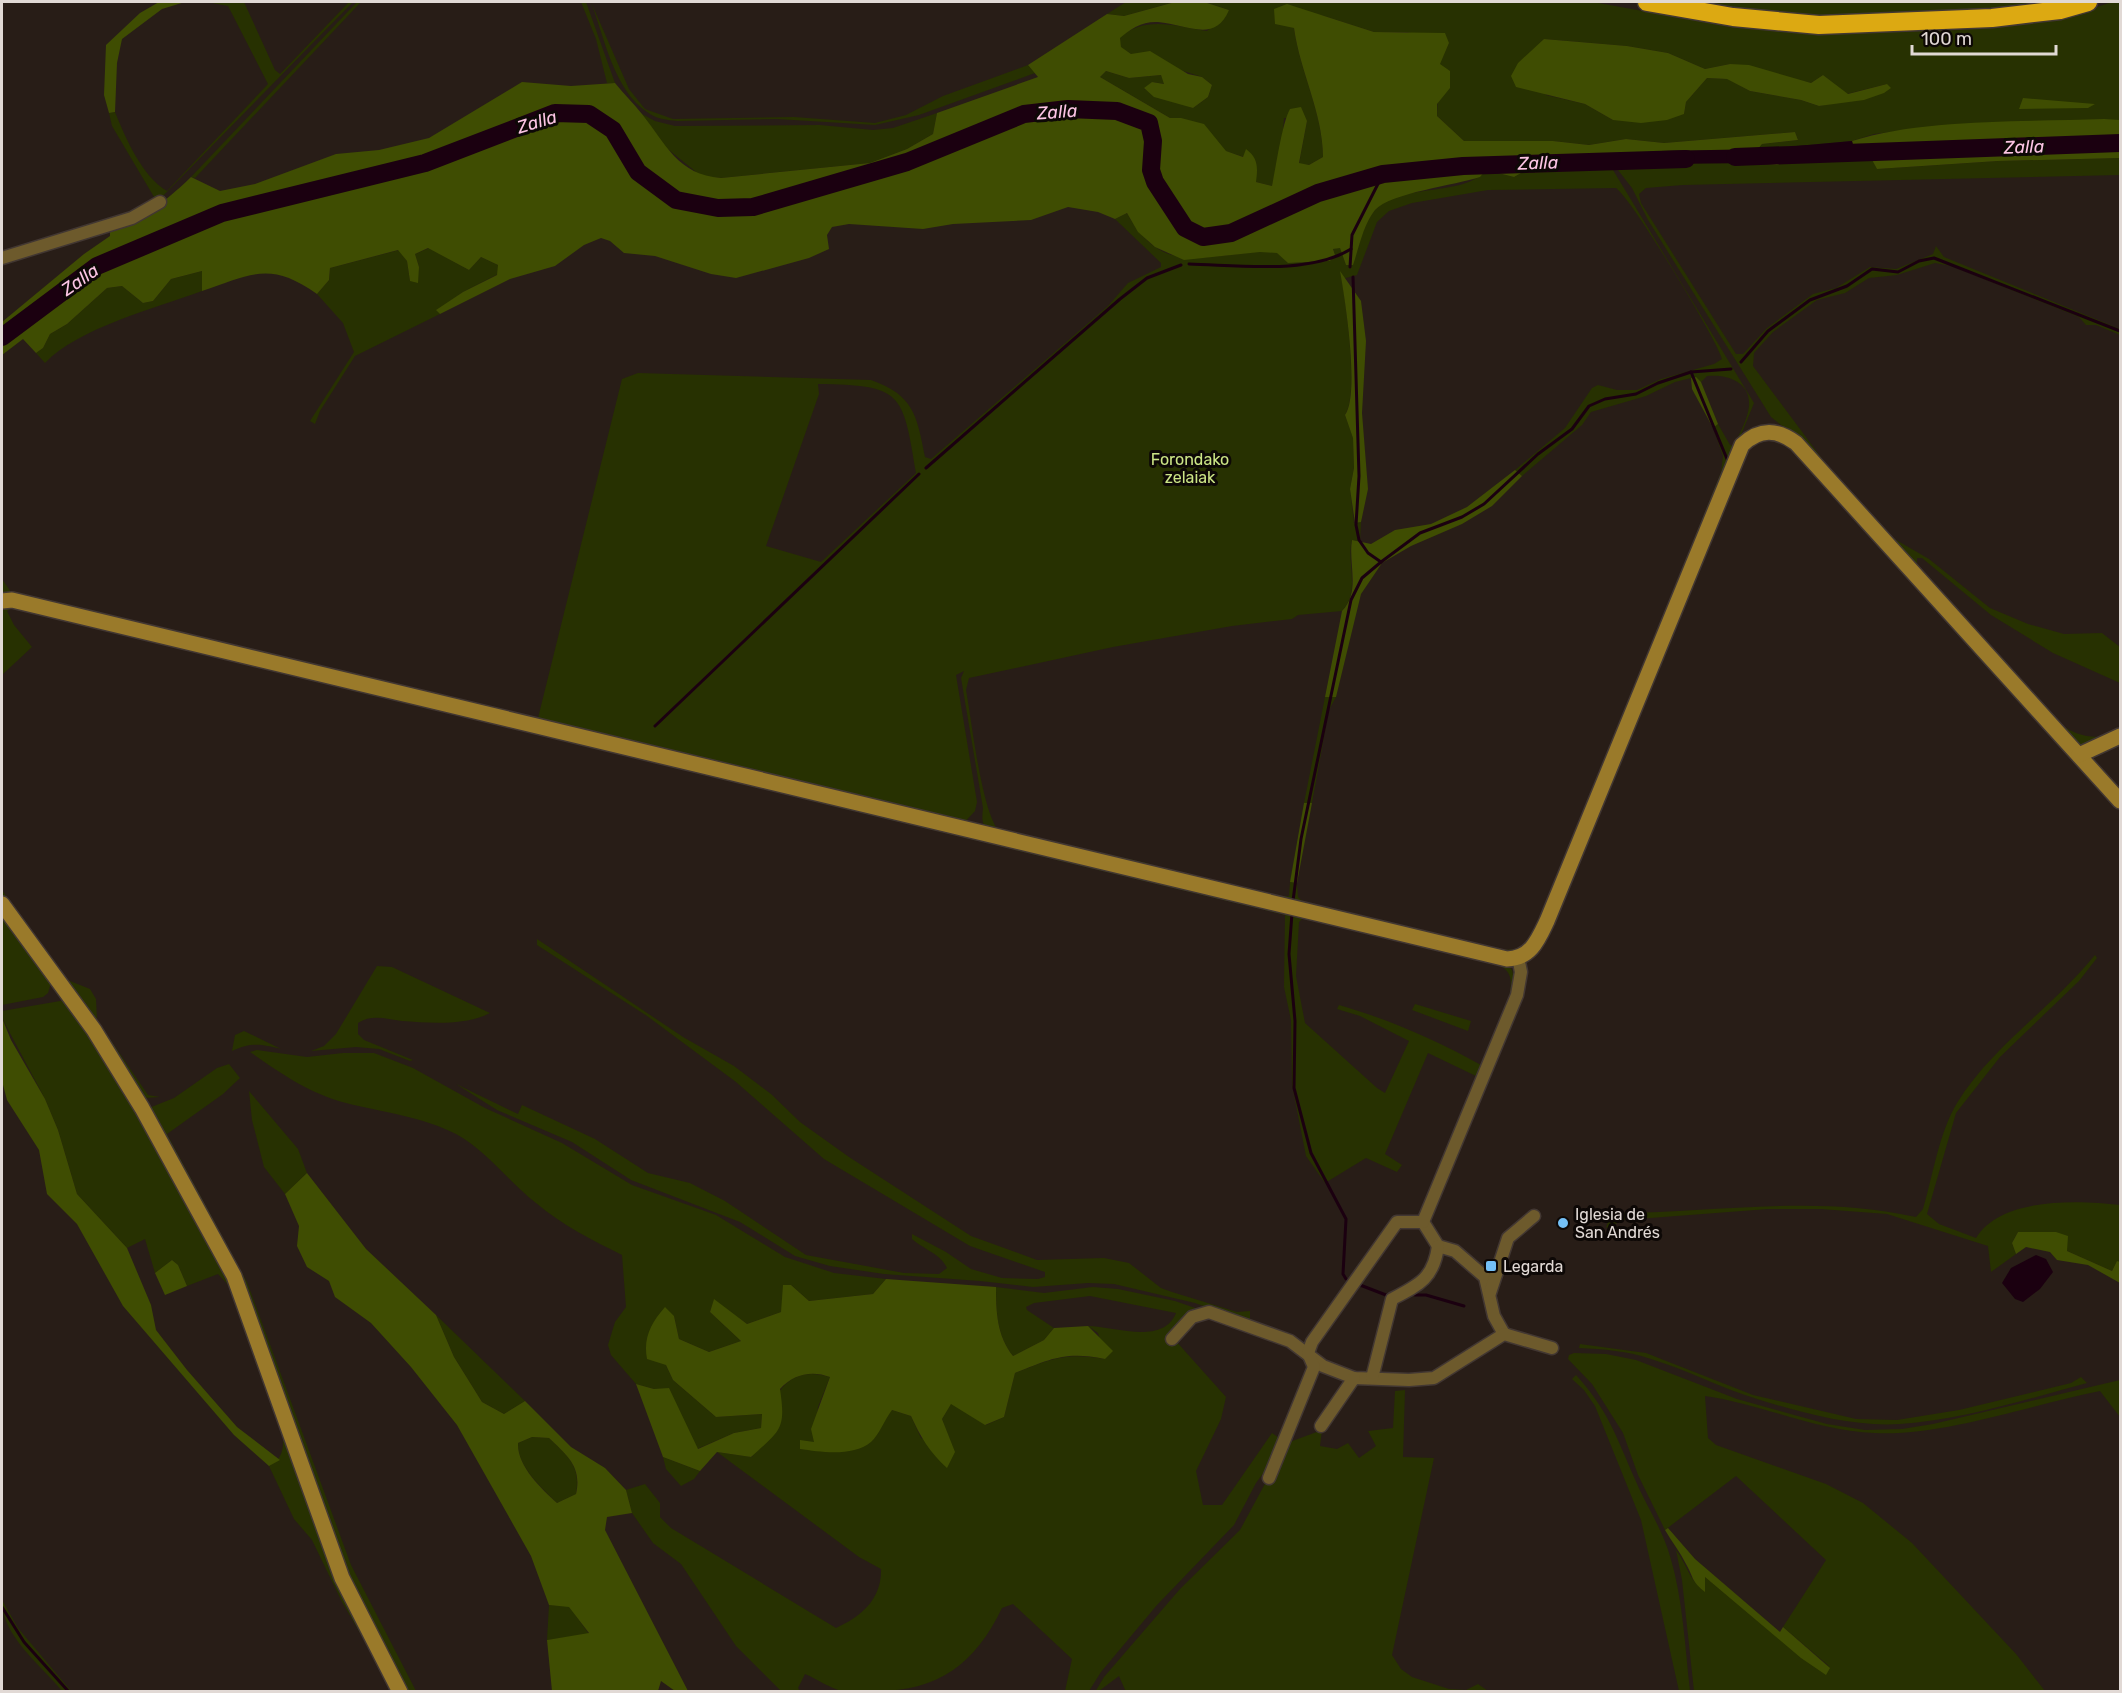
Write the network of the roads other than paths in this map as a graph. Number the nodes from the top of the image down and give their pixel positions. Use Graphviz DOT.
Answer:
graph roads {
  1 [pos="1647,2"];
  2 [pos="2088,2"];
  3 [pos="160,202"];
  4 [pos="2,258"];
  5 [pos="2,601"];
  6 [pos="2121,736"];
  7 [pos="2079,755"];
  8 [pos="2121,801"];
  9 [pos="2,904"];
  10 [pos="1518,957"];
  11 [pos="1533,1216"];
  12 [pos="1423,1222"];
  13 [pos="1438,1246"];
  14 [pos="1490,1293"];
  15 [pos="1504,1334"];
  16 [pos="1172,1339"];
  17 [pos="1552,1348"];
  18 [pos="1308,1353"];
  19 [pos="1354,1378"];
  20 [pos="1372,1378"];
  21 [pos="1321,1426"];
  22 [pos="1269,1478"];
  23 [pos="400,1692"];
  1 -- 2 [label="highway"];
  3 -- 4 [label="street"];
  5 -- 10 [label="street"];
  6 -- 7 [label="street"];
  7 -- 8 [label="street"];
  7 -- 10 [label="street"];
  9 -- 23 [label="street"];
  10 -- 12 [label="street"];
  11 -- 14 [label="street"];
  12 -- 13 [label="street"];
  12 -- 18 [label="street"];
  13 -- 14 [label="street"];
  13 -- 20 [label="street"];
  14 -- 15 [label="street"];
  15 -- 17 [label="street"];
  15 -- 20 [label="street"];
  16 -- 18 [label="street"];
  18 -- 19 [label="street"];
  18 -- 22 [label="street"];
  19 -- 20 [label="street"];
  19 -- 21 [label="street"];
}
